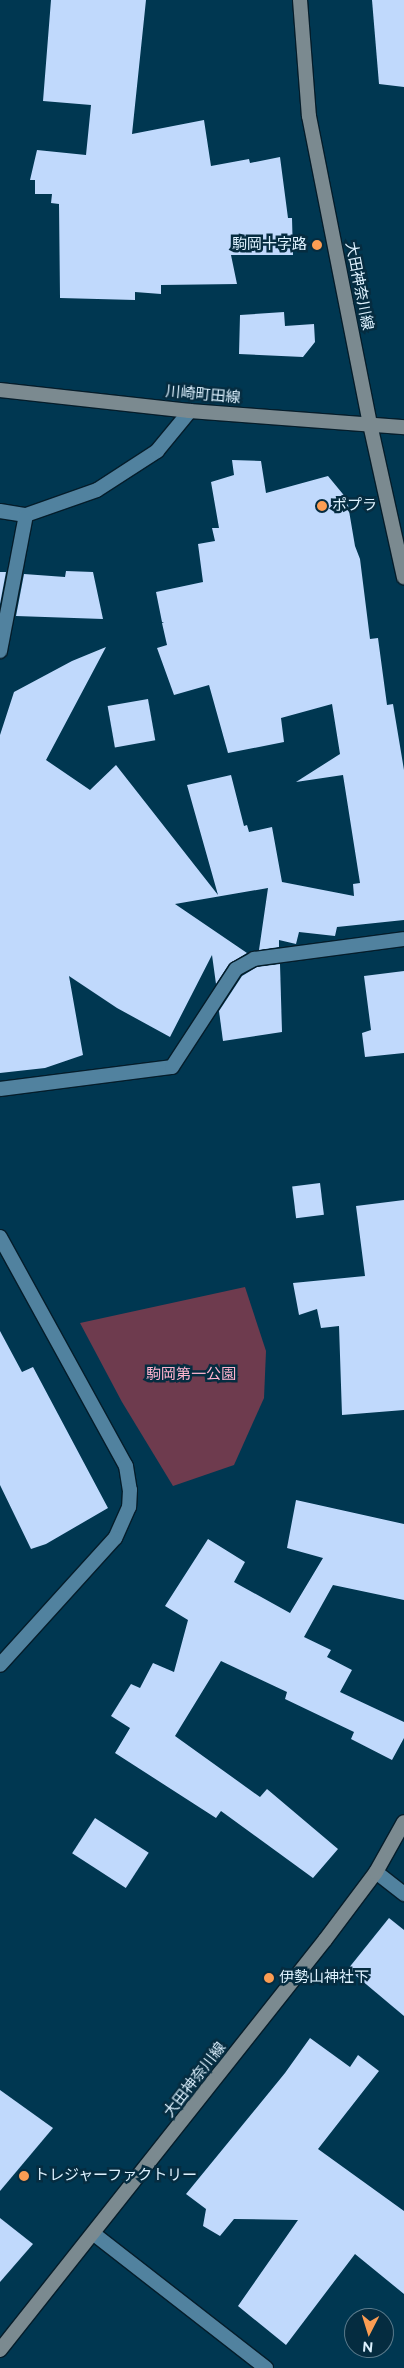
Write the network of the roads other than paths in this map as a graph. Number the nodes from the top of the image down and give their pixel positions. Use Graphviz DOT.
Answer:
graph roads {
  1 [pos="300,0"];
  2 [pos="0,390"];
  3 [pos="190,411"];
  4 [pos="370,424"];
  5 [pos="404,427"];
  6 [pos="0,511"];
  7 [pos="26,515"];
  8 [pos="404,577"];
  9 [pos="0,650"];
  10 [pos="404,939"];
  11 [pos="0,1089"];
  12 [pos="0,1236"];
  13 [pos="0,1665"];
  14 [pos="404,1822"];
  15 [pos="376,1872"];
  16 [pos="404,1894"];
  17 [pos="94,2234"];
  18 [pos="0,2350"];
  19 [pos="266,2368"];
  1 -- 4 [label="main road, 大田神奈川線"];
  2 -- 3 [label="main road, 川崎町田線"];
  3 -- 4 [label="main road, 川崎町田線"];
  3 -- 7 [label="street"];
  4 -- 5 [label="main road, 川崎町田線"];
  4 -- 8 [label="main road, 大田神奈川線"];
  6 -- 7 [label="street"];
  7 -- 9 [label="street"];
  10 -- 11 [label="street"];
  12 -- 13 [label="street"];
  14 -- 15 [label="main road, 大田神奈川線"];
  15 -- 16 [label="street"];
  15 -- 17 [label="main road, 大田神奈川線"];
  17 -- 18 [label="main road, 大田神奈川線"];
  17 -- 19 [label="street"];
}
